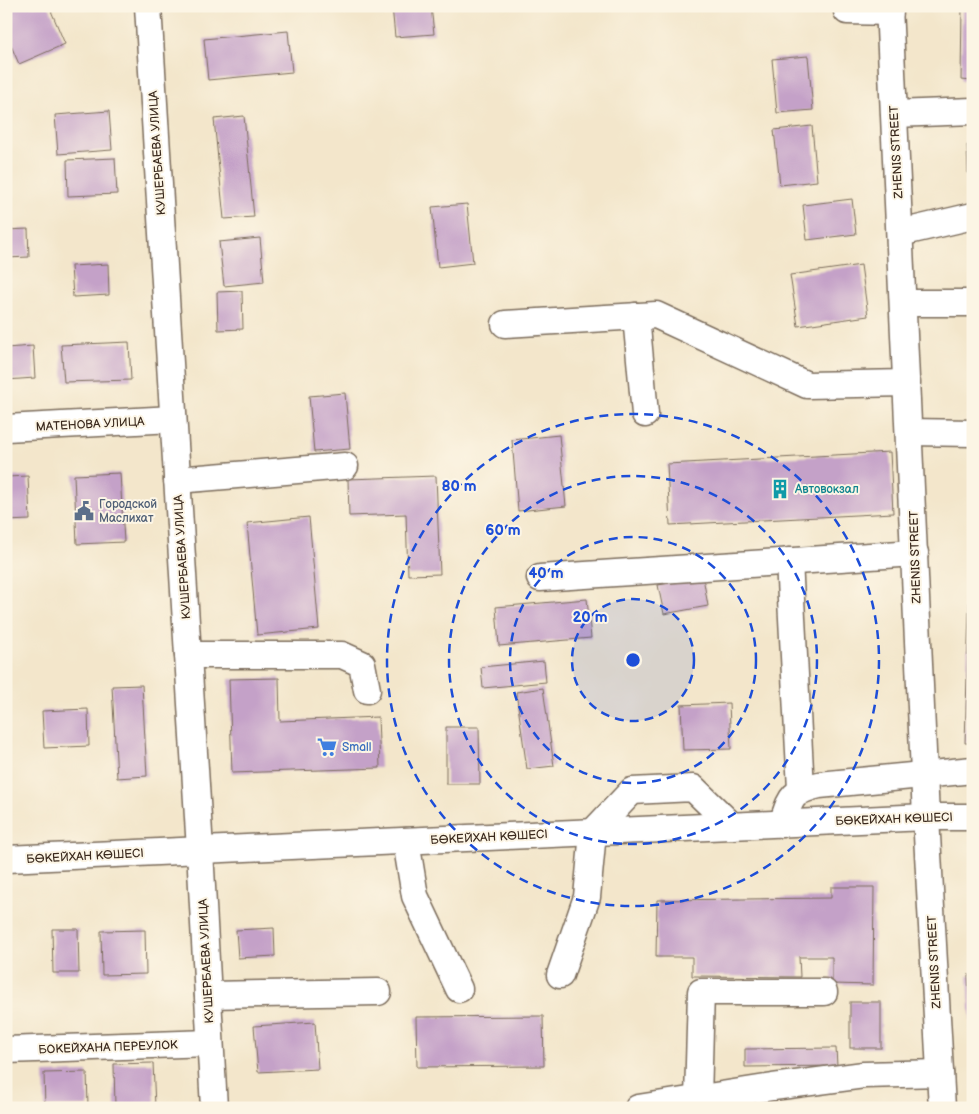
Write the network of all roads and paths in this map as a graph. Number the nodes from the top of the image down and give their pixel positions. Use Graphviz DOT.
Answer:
graph roads {
  1 [pos="148,6"];
  2 [pos="847,6"];
  3 [pos="889,9"];
  4 [pos="973,111"];
  5 [pos="894,114"];
  6 [pos="973,216"];
  7 [pos="900,233"];
  8 [pos="973,303"];
  9 [pos="904,304"];
  10 [pos="636,316"];
  11 [pos="505,324"];
  12 [pos="907,382"];
  13 [pos="645,414"];
  14 [pos="173,419"];
  15 [pos="6,428"];
  16 [pos="909,432"];
  17 [pos="973,432"];
  18 [pos="346,466"];
  19 [pos="177,480"];
  20 [pos="915,553"];
  21 [pos="789,561"];
  22 [pos="540,578"];
  23 [pos="188,655"];
  24 [pos="367,690"];
  25 [pos="973,770"];
  26 [pos="924,773"];
  27 [pos="801,789"];
  28 [pos="926,817"];
  29 [pos="973,817"];
  30 [pos="782,824"];
  31 [pos="732,826"];
  32 [pos="593,832"];
  33 [pos="406,841"];
  34 [pos="200,850"];
  35 [pos="6,859"];
  36 [pos="560,975"];
  37 [pos="459,988"];
  38 [pos="378,992"];
  39 [pos="824,992"];
  40 [pos="208,994"];
  41 [pos="210,1043"];
  42 [pos="6,1050"];
  43 [pos="940,1073"];
  44 [pos="698,1099"];
  45 [pos="214,1108"];
  46 [pos="638,1108"];
  47 [pos="942,1108"];
  1 -- 14 [label="street, КУШЕРБАЕВА УЛИЦА"];
  2 -- 3 [label="street"];
  3 -- 5 [label="street, ZHENIS STREET"];
  4 -- 5 [label="street"];
  5 -- 7 [label="street, ZHENIS STREET"];
  6 -- 7 [label="street"];
  7 -- 9 [label="street, ZHENIS STREET"];
  8 -- 9 [label="street"];
  9 -- 12 [label="street, ZHENIS STREET"];
  10 -- 11 [label="street"];
  10 -- 12 [label="street"];
  10 -- 13 [label="street"];
  12 -- 16 [label="street, ZHENIS STREET"];
  14 -- 15 [label="street, МАТЕНОВА УЛИЦА"];
  14 -- 19 [label="street, КУШЕРБАЕВА УЛИЦА"];
  16 -- 17 [label="street"];
  16 -- 20 [label="street, ZHENIS STREET"];
  18 -- 19 [label="street"];
  19 -- 23 [label="street, КУШЕРБАЕВА УЛИЦА"];
  20 -- 21 [label="street"];
  20 -- 26 [label="street, ZHENIS STREET"];
  21 -- 22 [label="street"];
  21 -- 27 [label="street"];
  23 -- 24 [label="street"];
  23 -- 34 [label="street, КУШЕРБАЕВА УЛИЦА"];
  25 -- 26 [label="street"];
  26 -- 27 [label="street"];
  26 -- 28 [label="street, ZHENIS STREET"];
  27 -- 30 [label="street"];
  28 -- 29 [label="street, БӨКЕЙХАН КӨШЕСІ"];
  28 -- 30 [label="street, БӨКЕЙХАН КӨШЕСІ"];
  28 -- 43 [label="street, ZHENIS STREET"];
  30 -- 31 [label="street, БӨКЕЙХАН КӨШЕСІ"];
  31 -- 32 [label="street, БӨКЕЙХАН КӨШЕСІ"];
  31 -- 32 [label="street"];
  32 -- 33 [label="street, БӨКЕЙХАН КӨШЕСІ"];
  32 -- 36 [label="street"];
  33 -- 34 [label="street, БӨКЕЙХАН КӨШЕСІ"];
  33 -- 37 [label="street"];
  34 -- 35 [label="street, БӨКЕЙХАН КӨШЕСІ"];
  34 -- 40 [label="street, КУШЕРБАЕВА УЛИЦА"];
  38 -- 40 [label="street"];
  39 -- 44 [label="street"];
  40 -- 41 [label="street, КУШЕРБАЕВА УЛИЦА"];
  41 -- 42 [label="street, БОКЕЙХАНА ПЕРЕУЛОК"];
  41 -- 45 [label="street, КУШЕРБАЕВА УЛИЦА"];
  43 -- 44 [label="street"];
  43 -- 47 [label="street, ZHENIS STREET"];
  44 -- 46 [label="street"];
}
